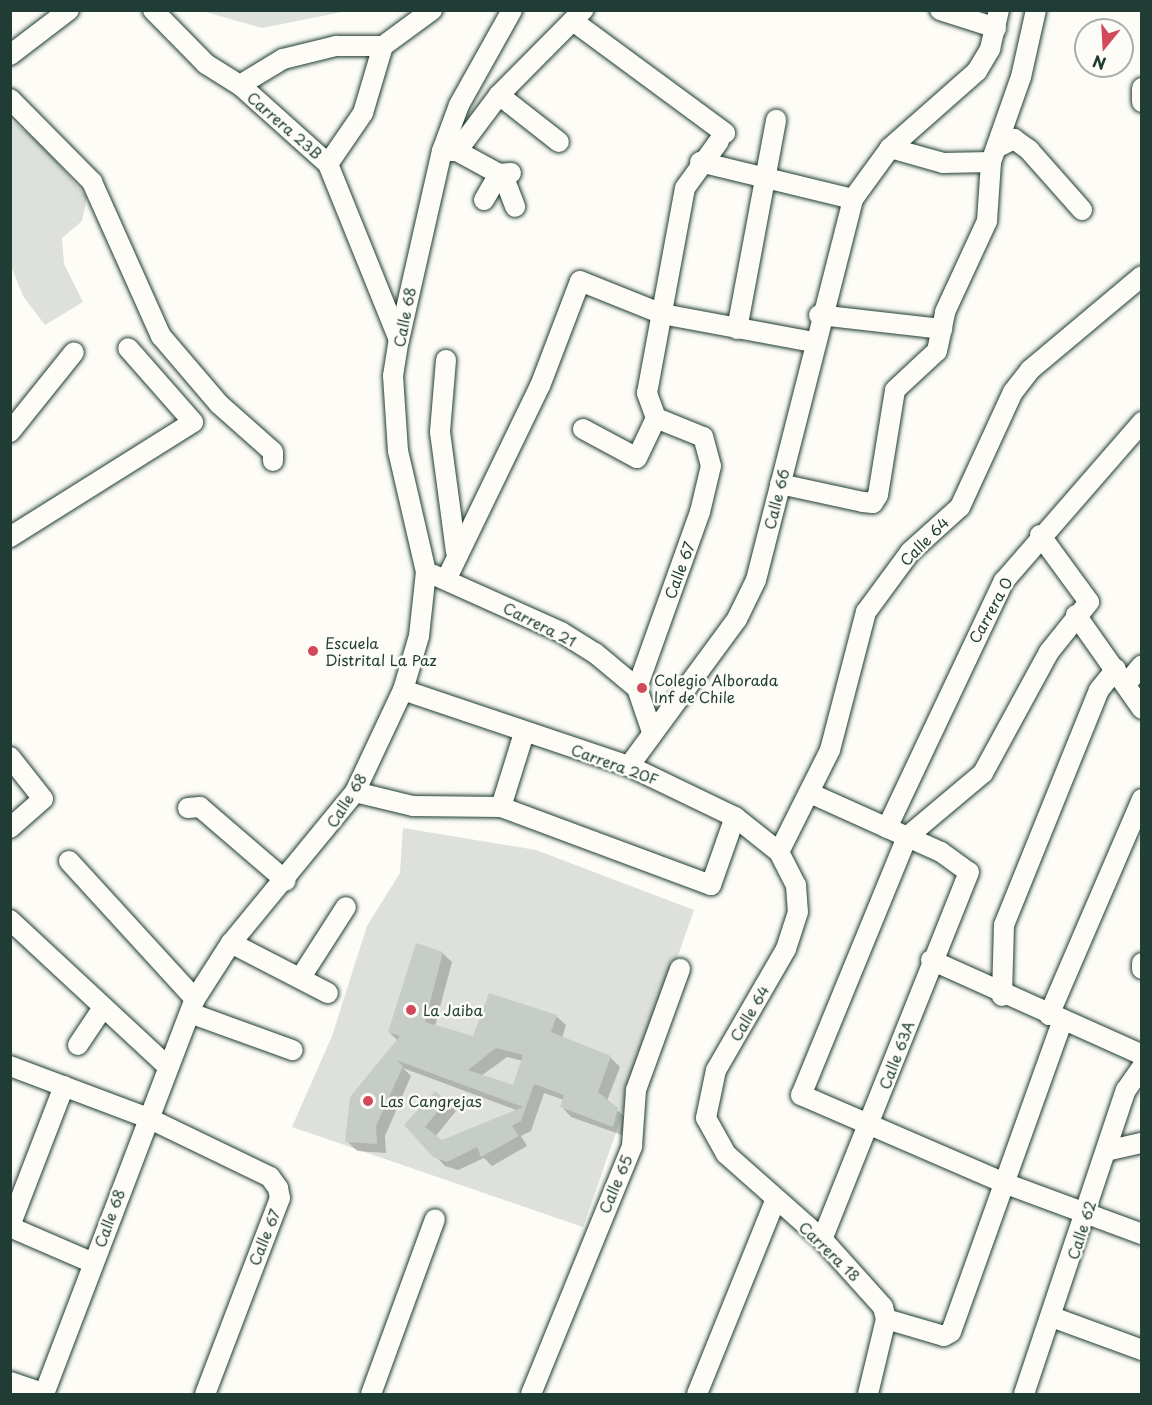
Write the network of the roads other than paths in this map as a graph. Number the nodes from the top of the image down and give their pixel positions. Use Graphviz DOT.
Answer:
graph roads {
  1 [pos="69,10"];
  2 [pos="153,10"];
  3 [pos="432,10"];
  4 [pos="512,10"];
  5 [pos="940,10"];
  6 [pos="1036,10"];
  7 [pos="578,16"];
  8 [pos="998,20"];
  9 [pos="383,46"];
  10 [pos="10,55"];
  11 [pos="240,86"];
  12 [pos="1142,88"];
  13 [pos="499,95"];
  14 [pos="10,99"];
  15 [pos="1142,102"];
  16 [pos="776,120"];
  17 [pos="559,142"];
  18 [pos="890,148"];
  19 [pos="450,151"];
  20 [pos="995,154"];
  21 [pos="700,162"];
  22 [pos="328,164"];
  23 [pos="504,174"];
  24 [pos="762,180"];
  25 [pos="853,199"];
  26 [pos="484,200"];
  27 [pos="515,207"];
  28 [pos="1082,210"];
  29 [pos="1142,276"];
  30 [pos="662,314"];
  31 [pos="819,315"];
  32 [pos="737,329"];
  33 [pos="942,329"];
  34 [pos="399,340"];
  35 [pos="813,342"];
  36 [pos="128,348"];
  37 [pos="74,352"];
  38 [pos="446,360"];
  39 [pos="656,418"];
  40 [pos="1142,422"];
  41 [pos="583,429"];
  42 [pos="10,432"];
  43 [pos="273,461"];
  44 [pos="780,484"];
  45 [pos="1040,534"];
  46 [pos="10,537"];
  47 [pos="456,552"];
  48 [pos="426,572"];
  49 [pos="447,578"];
  50 [pos="1076,615"];
  51 [pos="1142,665"];
  52 [pos="1121,676"];
  53 [pos="637,688"];
  54 [pos="403,690"];
  55 [pos="1142,710"];
  56 [pos="651,729"];
  57 [pos="524,733"];
  58 [pos="10,757"];
  59 [pos="629,766"];
  60 [pos="355,792"];
  61 [pos="812,794"];
  62 [pos="1142,799"];
  63 [pos="501,807"];
  64 [pos="188,808"];
  65 [pos="735,817"];
  66 [pos="10,828"];
  67 [pos="887,828"];
  68 [pos="907,837"];
  69 [pos="779,852"];
  70 [pos="69,861"];
  71 [pos="285,881"];
  72 [pos="796,885"];
  73 [pos="346,907"];
  74 [pos="10,920"];
  75 [pos="231,943"];
  76 [pos="932,960"];
  77 [pos="1142,963"];
  78 [pos="680,969"];
  79 [pos="1142,969"];
  80 [pos="301,977"];
  81 [pos="328,993"];
  82 [pos="1002,996"];
  83 [pos="193,1006"];
  84 [pos="102,1009"];
  85 [pos="1056,1019"];
  86 [pos="78,1045"];
  87 [pos="292,1050"];
  88 [pos="1142,1055"];
  89 [pos="166,1065"];
  90 [pos="10,1066"];
  91 [pos="1142,1067"];
  92 [pos="64,1086"];
  93 [pos="146,1117"];
  94 [pos="869,1126"];
  95 [pos="716,1141"];
  96 [pos="1142,1143"];
  97 [pos="1106,1151"];
  98 [pos="1004,1183"];
  99 [pos="775,1201"];
  100 [pos="1086,1214"];
  101 [pos="435,1219"];
  102 [pos="10,1226"];
  103 [pos="1142,1234"];
  104 [pos="822,1239"];
  105 [pos="93,1263"];
  106 [pos="1052,1317"];
  107 [pos="886,1319"];
  108 [pos="1142,1350"];
  109 [pos="10,1385"];
  110 [pos="36,1395"];
  111 [pos="44,1395"];
  112 [pos="205,1395"];
  113 [pos="371,1395"];
  114 [pos="531,1395"];
  115 [pos="697,1395"];
  116 [pos="867,1395"];
  117 [pos="1024,1395"];
  1 -- 10 [label="street"];
  2 -- 11 [label="street, Carrera 23B"];
  3 -- 9 [label="street"];
  4 -- 19 [label="street, Calle 68"];
  5 -- 8 [label="street"];
  6 -- 20 [label="street"];
  7 -- 13 [label="street, Calle 68"];
  7 -- 21 [label="street"];
  8 -- 18 [label="street"];
  9 -- 11 [label="street"];
  9 -- 22 [label="street"];
  11 -- 22 [label="street, Carrera 23B"];
  12 -- 15 [label="street"];
  13 -- 17 [label="street"];
  13 -- 19 [label="street, Calle 68"];
  14 -- 43 [label="street"];
  16 -- 24 [label="street"];
  18 -- 20 [label="street"];
  18 -- 25 [label="street"];
  19 -- 23 [label="street"];
  19 -- 34 [label="street, Calle 68"];
  20 -- 28 [label="street"];
  20 -- 33 [label="street"];
  21 -- 24 [label="street"];
  21 -- 30 [label="street"];
  22 -- 34 [label="street, Carrera 23B"];
  23 -- 26 [label="street"];
  23 -- 27 [label="street"];
  24 -- 25 [label="street"];
  24 -- 32 [label="street"];
  25 -- 31 [label="street, Calle 66"];
  29 -- 61 [label="street, Calle 64"];
  30 -- 32 [label="street"];
  30 -- 39 [label="street"];
  30 -- 47 [label="street"];
  31 -- 33 [label="street"];
  31 -- 35 [label="street, Calle 66"];
  32 -- 35 [label="street"];
  33 -- 44 [label="street"];
  34 -- 48 [label="street, Calle 68"];
  35 -- 44 [label="street, Calle 66"];
  36 -- 46 [label="street"];
  37 -- 42 [label="street"];
  38 -- 47 [label="street"];
  39 -- 41 [label="street"];
  39 -- 53 [label="street, Calle 67"];
  40 -- 45 [label="street, Carrera 0"];
  44 -- 56 [label="street, Calle 66"];
  45 -- 50 [label="street"];
  45 -- 67 [label="street, Carrera 0"];
  47 -- 49 [label="street"];
  48 -- 49 [label="street, Carrera 21"];
  48 -- 54 [label="street, Calle 68"];
  49 -- 53 [label="street, Carrera 21"];
  50 -- 52 [label="street"];
  50 -- 68 [label="street"];
  51 -- 52 [label="street"];
  52 -- 55 [label="street"];
  52 -- 82 [label="street"];
  53 -- 56 [label="street"];
  54 -- 57 [label="street, Carrera 20F"];
  54 -- 60 [label="street, Calle 68"];
  56 -- 59 [label="street, Calle 66"];
  57 -- 59 [label="street, Carrera 20F"];
  57 -- 63 [label="street"];
  58 -- 66 [label="street"];
  59 -- 65 [label="street, Carrera 20F"];
  60 -- 63 [label="street"];
  60 -- 71 [label="street, Calle 68"];
  61 -- 67 [label="street"];
  61 -- 69 [label="street, Calle 64"];
  62 -- 85 [label="street"];
  63 -- 65 [label="street"];
  64 -- 71 [label="street"];
  65 -- 69 [label="street, Carrera 20F"];
  67 -- 68 [label="street"];
  68 -- 76 [label="street, Calle 63A"];
  68 -- 94 [label="street"];
  69 -- 72 [label="street, Carrera 20F"];
  70 -- 83 [label="street"];
  71 -- 75 [label="street, Calle 68"];
  72 -- 95 [label="street, Calle 64"];
  73 -- 80 [label="street"];
  74 -- 84 [label="street"];
  75 -- 80 [label="street"];
  75 -- 83 [label="street, Calle 68"];
  76 -- 82 [label="street"];
  76 -- 94 [label="street, Calle 63A"];
  77 -- 79 [label="street"];
  78 -- 114 [label="street, Calle 65"];
  80 -- 81 [label="street"];
  82 -- 85 [label="street"];
  83 -- 87 [label="street"];
  83 -- 89 [label="street, Calle 68"];
  84 -- 86 [label="street"];
  84 -- 89 [label="street"];
  85 -- 88 [label="street"];
  85 -- 98 [label="street"];
  89 -- 93 [label="street, Calle 68"];
  90 -- 92 [label="street"];
  91 -- 97 [label="street, Calle 62"];
  92 -- 93 [label="street"];
  92 -- 102 [label="street"];
  93 -- 105 [label="street, Calle 68"];
  93 -- 112 [label="street, Calle 67"];
  94 -- 98 [label="street"];
  94 -- 104 [label="street, Calle 63A"];
  95 -- 99 [label="street, Carrera 18"];
  96 -- 97 [label="street"];
  97 -- 100 [label="street, Calle 62"];
  98 -- 100 [label="street"];
  98 -- 107 [label="street"];
  99 -- 104 [label="street, Carrera 18"];
  99 -- 115 [label="street"];
  100 -- 103 [label="street"];
  100 -- 106 [label="street, Calle 62"];
  101 -- 113 [label="street"];
  102 -- 105 [label="street"];
  104 -- 107 [label="street, Carrera 18"];
  105 -- 111 [label="street, Calle 68"];
  106 -- 108 [label="street"];
  106 -- 117 [label="street, Calle 62"];
  107 -- 116 [label="street"];
  109 -- 110 [label="main road"];
}
